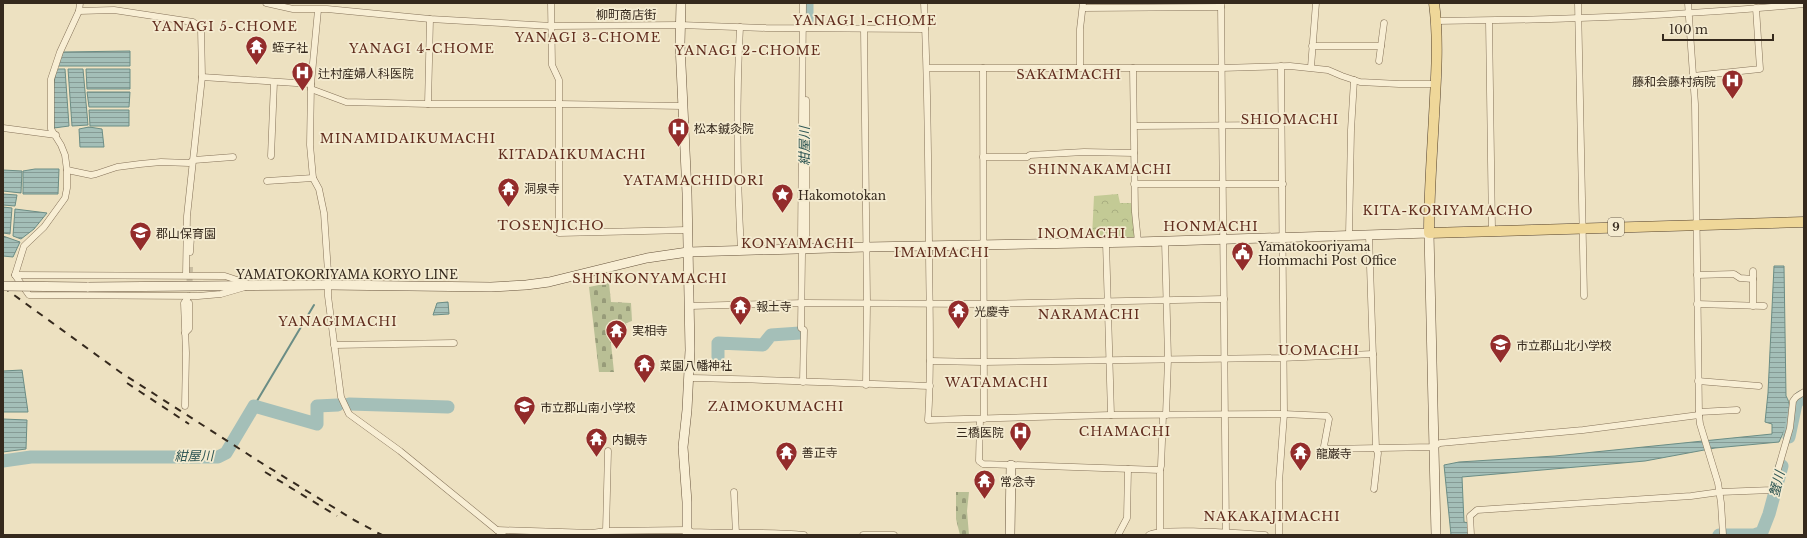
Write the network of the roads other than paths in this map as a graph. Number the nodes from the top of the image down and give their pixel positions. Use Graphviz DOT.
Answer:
graph roads {
  1 [pos="80,3"];
  2 [pos="266,3"];
  3 [pos="551,3"];
  4 [pos="681,3"];
  5 [pos="803,3"];
  6 [pos="924,3"];
  7 [pos="1316,3"];
  8 [pos="1434,3"];
  9 [pos="1578,3"];
  10 [pos="1688,3"];
  11 [pos="1804,4"];
  12 [pos="1221,5"];
  13 [pos="327,6"];
  14 [pos="1083,6"];
  15 [pos="1756,8"];
  16 [pos="318,10"];
  17 [pos="79,11"];
  18 [pos="1689,13"];
  19 [pos="430,19"];
  20 [pos="1578,19"];
  21 [pos="1436,21"];
  22 [pos="1489,21"];
  23 [pos="1384,23"];
  24 [pos="680,25"];
  25 [pos="552,26"];
  26 [pos="740,27"];
  27 [pos="802,28"];
  28 [pos="864,28"];
  29 [pos="925,29"];
  30 [pos="1312,46"];
  31 [pos="1381,46"];
  32 [pos="1379,61"];
  33 [pos="1080,66"];
  34 [pos="1281,66"];
  35 [pos="1311,67"];
  36 [pos="927,68"];
  37 [pos="982,68"];
  38 [pos="1132,68"];
  39 [pos="1221,68"];
  40 [pos="1694,76"];
  41 [pos="202,77"];
  42 [pos="1354,80"];
  43 [pos="274,82"];
  44 [pos="1436,84"];
  45 [pos="312,86"];
  46 [pos="428,104"];
  47 [pos="559,104"];
  48 [pos="683,106"];
  49 [pos="1281,125"];
  50 [pos="1135,126"];
  51 [pos="1222,127"];
  52 [pos="3,128"];
  53 [pos="56,135"];
  54 [pos="1134,153"];
  55 [pos="271,156"];
  56 [pos="233,157"];
  57 [pos="983,157"];
  58 [pos="194,160"];
  59 [pos="67,170"];
  60 [pos="313,178"];
  61 [pos="267,181"];
  62 [pos="1134,184"];
  63 [pos="1223,184"];
  64 [pos="1283,184"];
  65 [pos="1804,222"];
  66 [pos="1697,224"];
  67 [pos="1583,228"];
  68 [pos="687,230"];
  69 [pos="1492,230"];
  70 [pos="186,233"];
  71 [pos="1429,233"];
  72 [pos="1348,235"];
  73 [pos="1369,235"];
  74 [pos="1282,237"];
  75 [pos="1224,239"];
  76 [pos="1165,241"];
  77 [pos="1106,242"];
  78 [pos="1138,242"];
  79 [pos="928,245"];
  80 [pos="983,245"];
  81 [pos="866,247"];
  82 [pos="804,249"];
  83 [pos="741,251"];
  84 [pos="688,252"];
  85 [pos="190,267"];
  86 [pos="1753,271"];
  87 [pos="15,275"];
  88 [pos="186,275"];
  89 [pos="1697,275"];
  90 [pos="1753,278"];
  91 [pos="328,285"];
  92 [pos="3,286"];
  93 [pos="252,286"];
  94 [pos="189,296"];
  95 [pos="1584,296"];
  96 [pos="1224,299"];
  97 [pos="1167,300"];
  98 [pos="1108,301"];
  99 [pos="189,303"];
  100 [pos="804,303"];
  101 [pos="867,303"];
  102 [pos="930,303"];
  103 [pos="982,304"];
  104 [pos="1697,304"];
  105 [pos="690,306"];
  106 [pos="1753,306"];
  107 [pos="1764,306"];
  108 [pos="185,333"];
  109 [pos="454,343"];
  110 [pos="334,345"];
  111 [pos="1373,354"];
  112 [pos="1284,356"];
  113 [pos="1224,358"];
  114 [pos="1168,359"];
  115 [pos="1109,360"];
  116 [pos="930,361"];
  117 [pos="983,362"];
  118 [pos="689,378"];
  119 [pos="1698,381"];
  120 [pos="803,382"];
  121 [pos="866,385"];
  122 [pos="930,386"];
  123 [pos="1759,386"];
  124 [pos="1804,392"];
  125 [pos="185,406"];
  126 [pos="1737,410"];
  127 [pos="1111,414"];
  128 [pos="1224,414"];
  129 [pos="1284,414"];
  130 [pos="1699,414"];
  131 [pos="1165,415"];
  132 [pos="982,419"];
  133 [pos="1433,446"];
  134 [pos="1376,449"];
  135 [pos="608,451"];
  136 [pos="1011,465"];
  137 [pos="1128,469"];
  138 [pos="1160,470"];
  139 [pos="1374,489"];
  140 [pos="734,492"];
  141 [pos="1720,492"];
  142 [pos="498,530"];
  143 [pos="606,531"];
  144 [pos="1160,532"];
  145 [pos="687,533"];
  146 [pos="1226,533"];
  147 [pos="737,534"];
  148 [pos="503,535"];
  149 [pos="804,535"];
  150 [pos="863,535"];
  151 [pos="894,535"];
  152 [pos="1010,535"];
  153 [pos="1118,535"];
  154 [pos="1149,535"];
  155 [pos="1265,535"];
  156 [pos="1279,535"];
  157 [pos="1436,535"];
  158 [pos="1471,535"];
  159 [pos="1723,535"];
  1 -- 17 [label="street"];
  2 -- 16 [label="street, 柳町商店街"];
  3 -- 25 [label="street"];
  4 -- 24 [label="main road"];
  5 -- 27 [label="street"];
  6 -- 29 [label="street"];
  7 -- 30 [label="street"];
  8 -- 21 [label="main road"];
  9 -- 20 [label="street"];
  10 -- 18 [label="street"];
  11 -- 15 [label="street"];
  12 -- 14 [label="street"];
  12 -- 39 [label="street"];
  13 -- 16 [label="street, 柳町商店街"];
  13 -- 19 [label="street, 柳町商店街"];
  14 -- 33 [label="street"];
  15 -- 18 [label="street"];
  15 -- 40 [label="street"];
  16 -- 45 [label="street"];
  17 -- 41 [label="street"];
  17 -- 53 [label="street"];
  18 -- 20 [label="street"];
  18 -- 40 [label="street"];
  19 -- 25 [label="street, 柳町商店街"];
  19 -- 46 [label="street"];
  20 -- 22 [label="street"];
  20 -- 67 [label="street"];
  21 -- 22 [label="street"];
  21 -- 44 [label="main road"];
  22 -- 69 [label="street"];
  23 -- 31 [label="street"];
  24 -- 25 [label="street, 柳町商店街"];
  24 -- 26 [label="street, 柳町商店街"];
  24 -- 48 [label="main road"];
  25 -- 47 [label="street"];
  26 -- 27 [label="street, 柳町商店街"];
  26 -- 83 [label="street"];
  27 -- 28 [label="street, 柳町商店街"];
  27 -- 82 [label="street"];
  28 -- 29 [label="street, 柳町商店街"];
  28 -- 81 [label="street"];
  29 -- 36 [label="street"];
  30 -- 31 [label="street"];
  30 -- 35 [label="street"];
  31 -- 32 [label="street"];
  33 -- 37 [label="street"];
  33 -- 38 [label="street"];
  34 -- 35 [label="street"];
  34 -- 39 [label="street"];
  34 -- 49 [label="street"];
  35 -- 42 [label="street"];
  36 -- 37 [label="street"];
  36 -- 79 [label="street"];
  37 -- 57 [label="street"];
  38 -- 39 [label="street"];
  38 -- 50 [label="street"];
  39 -- 51 [label="street"];
  40 -- 66 [label="street"];
  41 -- 43 [label="street"];
  41 -- 58 [label="street"];
  42 -- 44 [label="street"];
  42 -- 72 [label="street"];
  43 -- 45 [label="street"];
  43 -- 55 [label="street"];
  44 -- 71 [label="main road"];
  45 -- 46 [label="street"];
  45 -- 60 [label="street"];
  46 -- 47 [label="street"];
  47 -- 48 [label="street"];
  47 -- 68 [label="street"];
  48 -- 68 [label="main road"];
  49 -- 51 [label="street"];
  49 -- 64 [label="street"];
  50 -- 51 [label="street"];
  50 -- 54 [label="street"];
  51 -- 63 [label="street"];
  52 -- 53 [label="street"];
  53 -- 59 [label="street"];
  54 -- 57 [label="street"];
  54 -- 62 [label="street"];
  56 -- 58 [label="street"];
  57 -- 80 [label="street"];
  58 -- 59 [label="street"];
  58 -- 70 [label="street"];
  59 -- 87 [label="street"];
  60 -- 61 [label="street"];
  60 -- 91 [label="street"];
  62 -- 63 [label="street"];
  62 -- 78 [label="street"];
  63 -- 64 [label="street"];
  63 -- 75 [label="street"];
  64 -- 74 [label="street"];
  65 -- 66 [label="main road, 9"];
  66 -- 67 [label="main road, 9"];
  66 -- 89 [label="street"];
  67 -- 69 [label="main road, 9"];
  67 -- 95 [label="street"];
  68 -- 84 [label="main road"];
  69 -- 71 [label="main road, 9"];
  70 -- 85 [label="street"];
  70 -- 88 [label="street"];
  71 -- 73 [label="main road, YAMATOKORIYAMA KORYO LINE"];
  71 -- 133 [label="main road"];
  72 -- 73 [label="main road, YAMATOKORIYAMA KORYO LINE"];
  72 -- 74 [label="main road, YAMATOKORIYAMA KORYO LINE"];
  73 -- 111 [label="street"];
  74 -- 75 [label="main road, YAMATOKORIYAMA KORYO LINE"];
  74 -- 112 [label="street"];
  75 -- 76 [label="main road, YAMATOKORIYAMA KORYO LINE"];
  75 -- 96 [label="street"];
  76 -- 78 [label="main road, YAMATOKORIYAMA KORYO LINE"];
  76 -- 97 [label="street"];
  77 -- 78 [label="main road, YAMATOKORIYAMA KORYO LINE"];
  77 -- 80 [label="main road, YAMATOKORIYAMA KORYO LINE"];
  77 -- 98 [label="street"];
  79 -- 80 [label="main road, YAMATOKORIYAMA KORYO LINE"];
  79 -- 81 [label="main road, YAMATOKORIYAMA KORYO LINE"];
  79 -- 102 [label="street"];
  80 -- 103 [label="street"];
  81 -- 82 [label="main road, YAMATOKORIYAMA KORYO LINE"];
  81 -- 101 [label="street"];
  82 -- 83 [label="main road, YAMATOKORIYAMA KORYO LINE"];
  82 -- 100 [label="street"];
  83 -- 84 [label="main road, YAMATOKORIYAMA KORYO LINE"];
  84 -- 91 [label="main road, YAMATOKORIYAMA KORYO LINE"];
  84 -- 105 [label="main road"];
  86 -- 90 [label="street"];
  87 -- 88 [label="street"];
  87 -- 94 [label="street"];
  88 -- 93 [label="street"];
  89 -- 90 [label="street"];
  89 -- 104 [label="street"];
  90 -- 106 [label="street"];
  91 -- 93 [label="main road, YAMATOKORIYAMA KORYO LINE"];
  91 -- 110 [label="street"];
  92 -- 93 [label="main road, YAMATOKORIYAMA KORYO LINE, bridge"];
  93 -- 94 [label="street"];
  94 -- 108 [label="street"];
  96 -- 97 [label="street"];
  96 -- 113 [label="street"];
  97 -- 98 [label="street"];
  97 -- 114 [label="street"];
  98 -- 103 [label="street"];
  98 -- 115 [label="street"];
  99 -- 108 [label="street"];
  100 -- 101 [label="street"];
  100 -- 105 [label="street"];
  100 -- 120 [label="street"];
  101 -- 102 [label="street"];
  101 -- 121 [label="street"];
  102 -- 103 [label="street"];
  102 -- 116 [label="street"];
  103 -- 117 [label="street"];
  104 -- 106 [label="street"];
  104 -- 119 [label="street"];
  105 -- 118 [label="main road"];
  106 -- 107 [label="street"];
  108 -- 125 [label="street"];
  109 -- 110 [label="street"];
  110 -- 142 [label="street"];
  111 -- 112 [label="street"];
  111 -- 134 [label="street"];
  112 -- 113 [label="street"];
  112 -- 129 [label="street"];
  113 -- 114 [label="street"];
  113 -- 128 [label="street"];
  114 -- 115 [label="street"];
  114 -- 131 [label="street"];
  115 -- 117 [label="street"];
  115 -- 127 [label="street"];
  116 -- 117 [label="street"];
  116 -- 122 [label="street"];
  117 -- 132 [label="street"];
  118 -- 120 [label="street"];
  118 -- 145 [label="main road"];
  119 -- 123 [label="street"];
  119 -- 130 [label="street"];
  120 -- 121 [label="street"];
  121 -- 122 [label="street"];
  122 -- 132 [label="street"];
  124 -- 141 [label="street"];
  126 -- 130 [label="street"];
  127 -- 131 [label="street"];
  127 -- 132 [label="street"];
  128 -- 129 [label="street"];
  128 -- 131 [label="street"];
  128 -- 146 [label="street"];
  129 -- 134 [label="street"];
  129 -- 156 [label="street"];
  130 -- 133 [label="street"];
  130 -- 141 [label="street"];
  131 -- 138 [label="street"];
  132 -- 136 [label="street"];
  133 -- 134 [label="street"];
  133 -- 157 [label="main road"];
  134 -- 139 [label="street"];
  135 -- 143 [label="street"];
  136 -- 137 [label="street"];
  136 -- 152 [label="main road"];
  137 -- 138 [label="street"];
  137 -- 153 [label="street"];
  138 -- 144 [label="street"];
  140 -- 147 [label="street"];
  141 -- 158 [label="street"];
  141 -- 159 [label="street"];
  142 -- 143 [label="street"];
  142 -- 148 [label="street"];
  143 -- 145 [label="street"];
  144 -- 146 [label="street"];
  144 -- 154 [label="street"];
  145 -- 147 [label="street"];
  146 -- 155 [label="street"];
  147 -- 149 [label="street"];
  150 -- 151 [label="street"];
}
